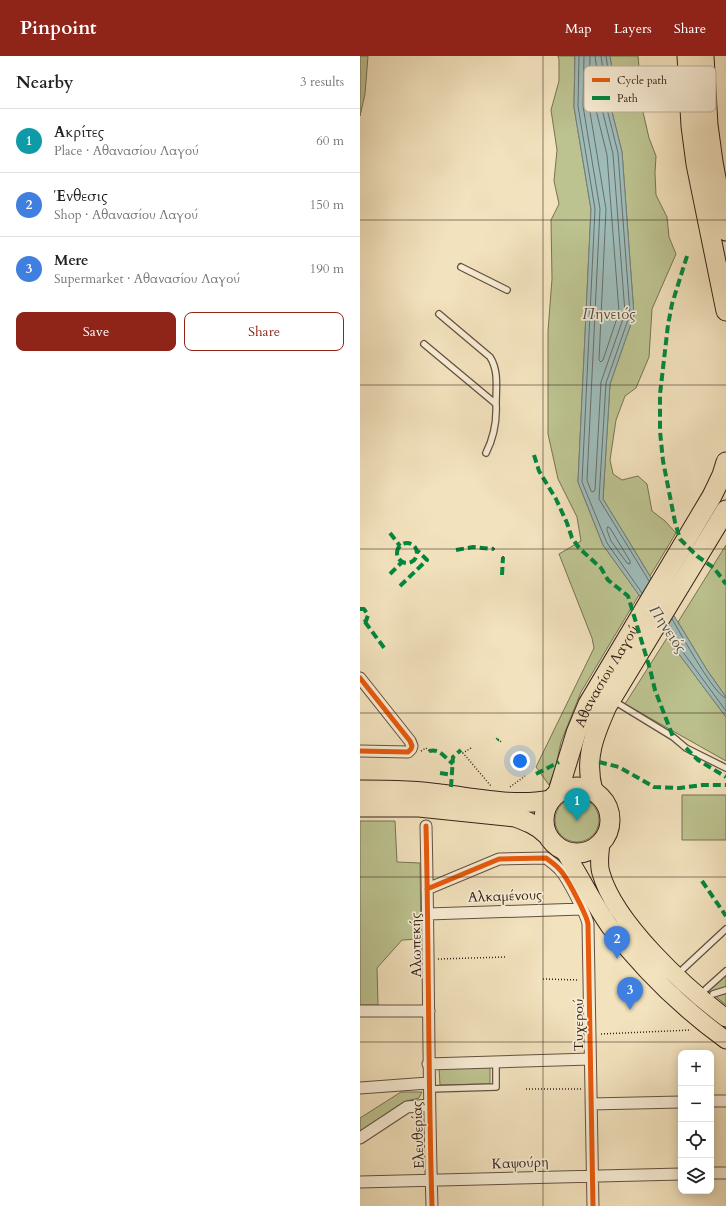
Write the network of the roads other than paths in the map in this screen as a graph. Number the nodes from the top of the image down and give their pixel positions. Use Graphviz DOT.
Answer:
graph roads {
  1 [pos="688,56"];
  2 [pos="704,56"];
  3 [pos="688,66"];
  4 [pos="705,66"];
  5 [pos="690,112"];
  6 [pos="707,112"];
  7 [pos="726,231"];
  8 [pos="461,267"];
  9 [pos="507,290"];
  10 [pos="726,311"];
  11 [pos="438,314"];
  12 [pos="424,344"];
  13 [pos="496,404"];
  14 [pos="486,453"];
  15 [pos="726,462"];
  16 [pos="726,510"];
  17 [pos="360,678"];
  18 [pos="610,696"];
  19 [pos="360,751"];
  20 [pos="726,768"];
  21 [pos="360,790"];
  22 [pos="593,791"];
  23 [pos="554,796"];
  24 [pos="360,807"];
  25 [pos="426,826"];
  26 [pos="546,834"];
  27 [pos="601,843"];
  28 [pos="564,850"];
  29 [pos="428,889"];
  30 [pos="582,909"];
  31 [pos="428,914"];
  32 [pos="726,929"];
  33 [pos="683,969"];
  34 [pos="726,971"];
  35 [pos="706,989"];
  36 [pos="726,990"];
  37 [pos="713,994"];
  38 [pos="360,1011"];
  39 [pos="429,1011"];
  40 [pos="726,1018"];
  41 [pos="726,1040"];
  42 [pos="590,1059"];
  43 [pos="496,1062"];
  44 [pos="428,1064"];
  45 [pos="428,1086"];
  46 [pos="360,1088"];
  47 [pos="714,1101"];
  48 [pos="726,1101"];
  49 [pos="678,1102"];
  50 [pos="591,1104"];
  51 [pos="429,1105"];
  52 [pos="360,1138"];
  53 [pos="714,1173"];
  54 [pos="726,1173"];
  55 [pos="678,1174"];
  56 [pos="592,1176"];
  57 [pos="431,1181"];
  58 [pos="360,1182"];
  59 [pos="432,1206"];
  60 [pos="593,1206"];
  1 -- 3 [label="highway"];
  2 -- 4 [label="highway"];
  5 -- 10 [label="highway"];
  6 -- 7 [label="highway"];
  8 -- 9 [label="lane"];
  11 -- 13 [label="lane"];
  12 -- 13 [label="lane"];
  13 -- 14 [label="lane"];
  15 -- 18 [label="highway, Αθανασίου Λαγού"];
  16 -- 18 [label="highway, Αθανασίου Λαγού"];
  17 -- 19 [label="street"];
  18 -- 20 [label="lane"];
  18 -- 22 [label="highway, Αθανασίου Λαγού"];
  18 -- 23 [label="highway, Αθανασίου Λαγού"];
  21 -- 23 [label="highway"];
  22 -- 23 [label="highway"];
  22 -- 27 [label="highway"];
  23 -- 26 [label="highway"];
  24 -- 26 [label="highway"];
  25 -- 29 [label="street, Αλωπεκής"];
  26 -- 28 [label="highway"];
  27 -- 28 [label="highway"];
  27 -- 40 [label="main road"];
  28 -- 41 [label="main road"];
  29 -- 30 [label="street, Τυχερού"];
  29 -- 31 [label="street, Αλωπεκής"];
  30 -- 31 [label="street, Αλκαμένους"];
  30 -- 42 [label="street, Τυχερού"];
  31 -- 39 [label="street, Αλωπεκής"];
  32 -- 33 [label="lane"];
  34 -- 35 [label="lane"];
  36 -- 37 [label="lane"];
  38 -- 39 [label="street"];
  39 -- 44 [label="street, Αλωπεκής"];
  42 -- 43 [label="street"];
  42 -- 50 [label="street, Τυχερού"];
  43 -- 44 [label="street"];
  43 -- 45 [label="lane"];
  44 -- 45 [label="street, Ελευθερίας"];
  45 -- 46 [label="street"];
  45 -- 51 [label="street, Ελευθερίας"];
  47 -- 48 [label="street"];
  49 -- 50 [label="street"];
  50 -- 56 [label="street, Τυχερού"];
  51 -- 52 [label="street"];
  51 -- 57 [label="street, Ελευθερίας"];
  53 -- 54 [label="street"];
  55 -- 56 [label="street, Καψούρη"];
  56 -- 57 [label="street, Καψούρη"];
  56 -- 60 [label="street, Τυχερού"];
  57 -- 58 [label="street, Καψούρη"];
  57 -- 59 [label="street, Ελευθερίας"];
}
